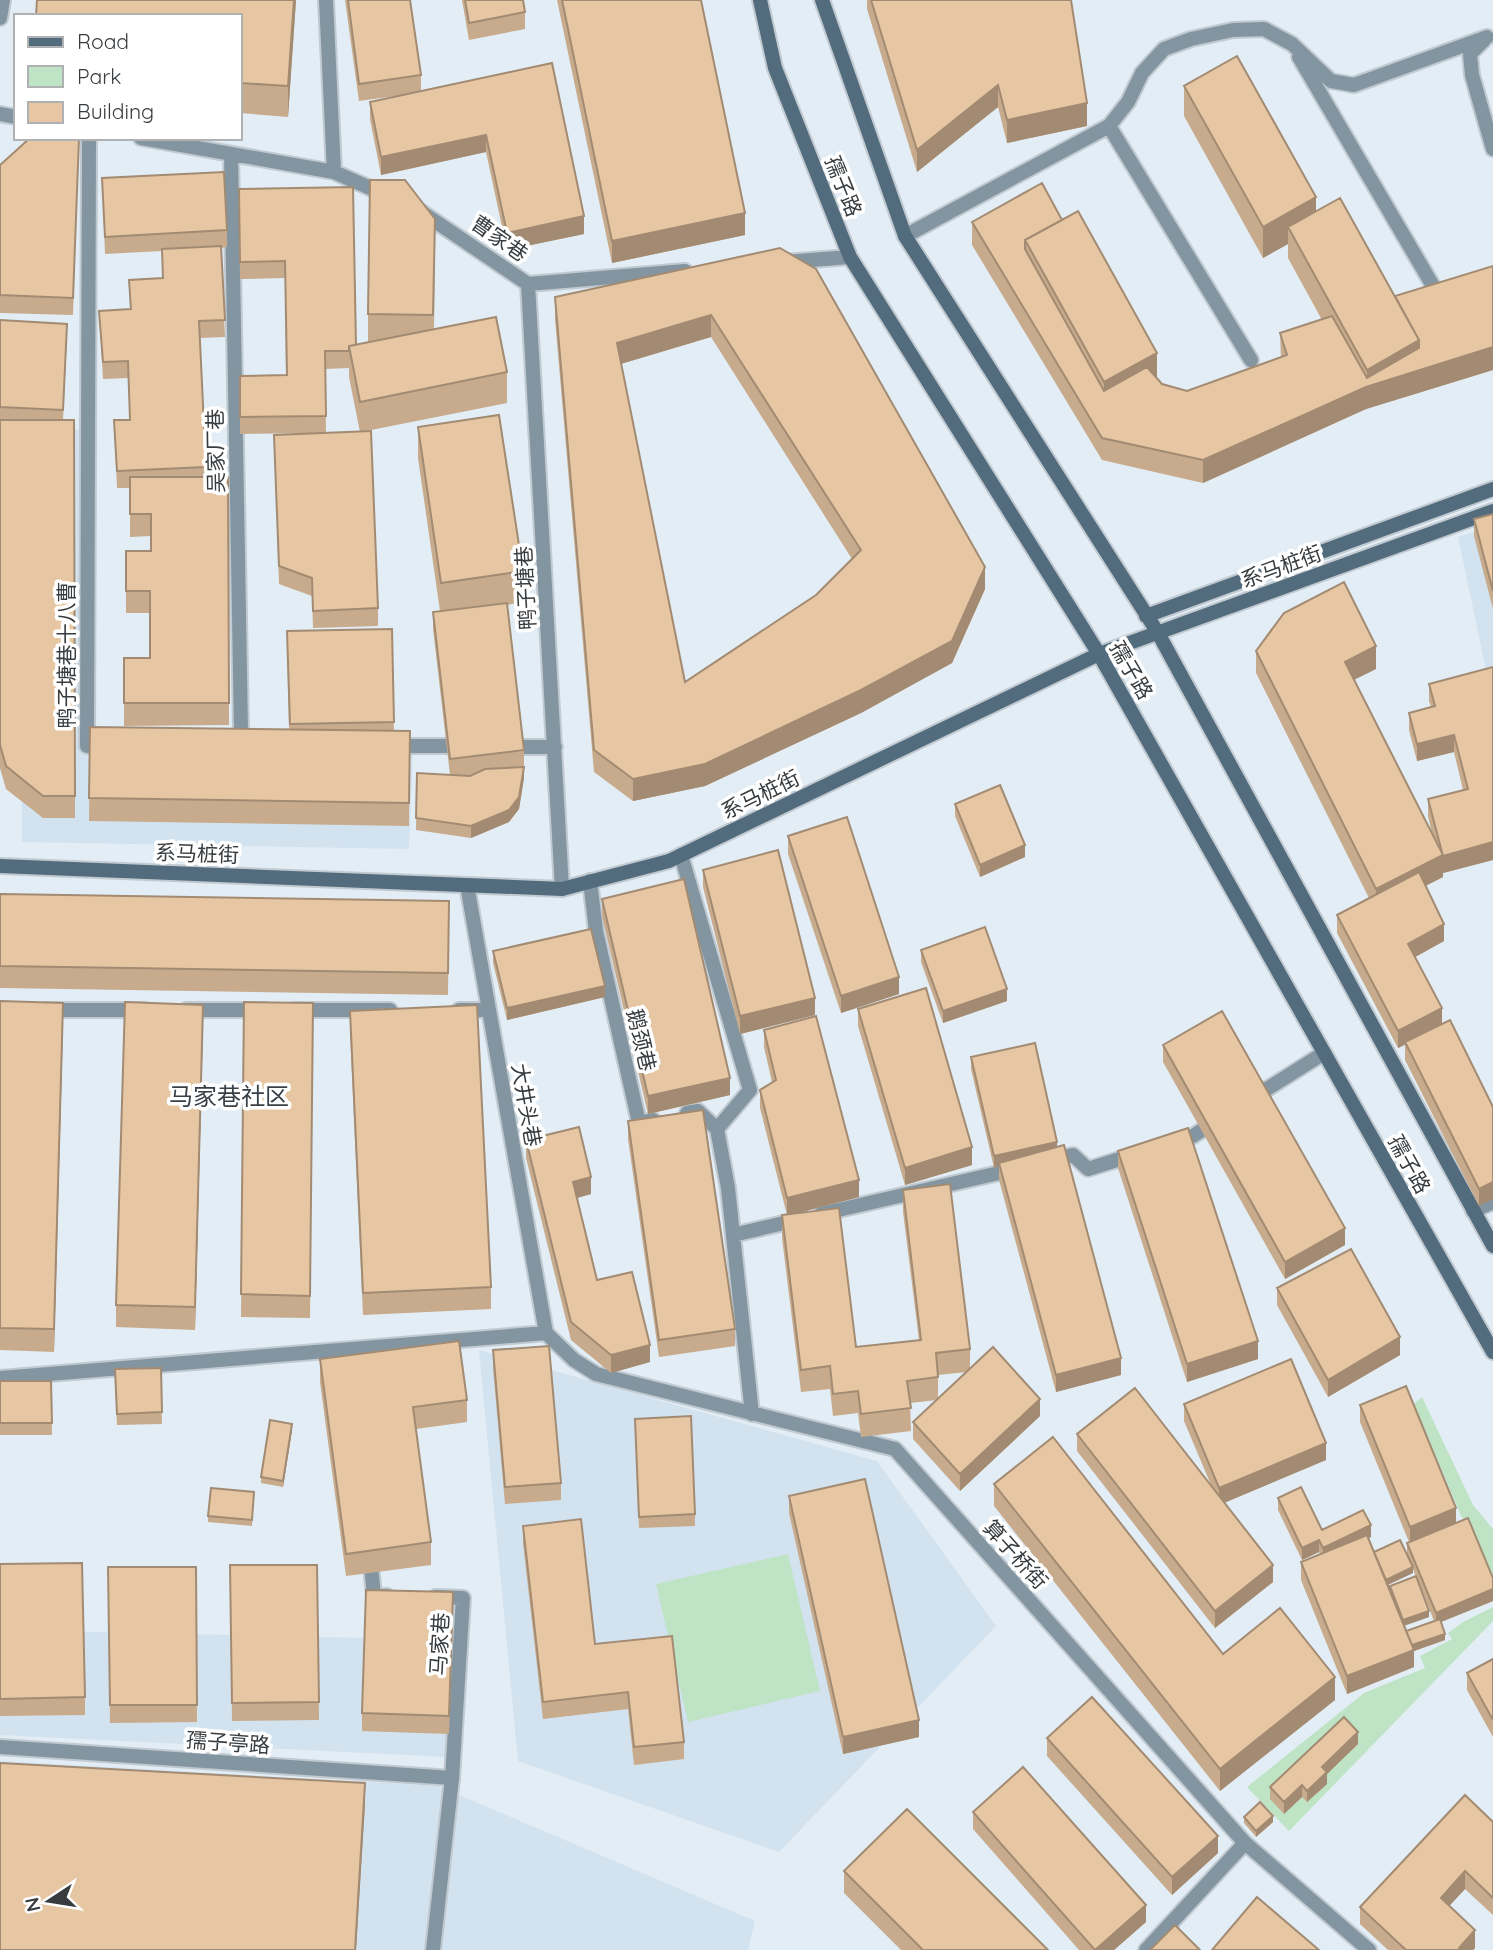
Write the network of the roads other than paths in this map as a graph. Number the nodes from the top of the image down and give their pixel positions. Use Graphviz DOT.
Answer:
graph roads {
  1 [pos="3,0"];
  2 [pos="326,0"];
  3 [pos="760,0"];
  4 [pos="822,0"];
  5 [pos="0,18"];
  6 [pos="1490,36"];
  7 [pos="1292,44"];
  8 [pos="1109,126"];
  9 [pos="89,140"];
  10 [pos="153,140"];
  11 [pos="1493,149"];
  12 [pos="231,153"];
  13 [pos="334,172"];
  14 [pos="905,236"];
  15 [pos="850,257"];
  16 [pos="769,264"];
  17 [pos="702,269"];
  18 [pos="528,284"];
  19 [pos="1436,291"];
  20 [pos="1251,360"];
  21 [pos="1493,489"];
  22 [pos="1493,511"];
  23 [pos="1146,616"];
  24 [pos="1158,633"];
  25 [pos="1099,654"];
  26 [pos="249,745"];
  27 [pos="127,746"];
  28 [pos="379,746"];
  29 [pos="555,747"];
  30 [pos="681,855"];
  31 [pos="0,866"];
  32 [pos="590,881"];
  33 [pos="467,885"];
  34 [pos="562,889"];
  35 [pos="27,1010"];
  36 [pos="411,1010"];
  37 [pos="437,1010"];
  38 [pos="489,1010"];
  39 [pos="1324,1054"];
  40 [pos="717,1129"];
  41 [pos="1493,1202"];
  42 [pos="1473,1211"];
  43 [pos="733,1234"];
  44 [pos="1493,1245"];
  45 [pos="546,1333"];
  46 [pos="1493,1352"];
  47 [pos="0,1378"];
  48 [pos="752,1414"];
  49 [pos="369,1541"];
  50 [pos="400,1596"];
  51 [pos="425,1597"];
  52 [pos="0,1747"];
  53 [pos="452,1778"];
  54 [pos="1245,1843"];
  55 [pos="433,1950"];
  56 [pos="1146,1950"];
  57 [pos="1369,1950"];
  1 -- 5 [label="street"];
  2 -- 13 [label="street"];
  3 -- 15 [label="main road, 孺子路"];
  4 -- 14 [label="main road, 孺子路"];
  6 -- 7 [label="street"];
  6 -- 11 [label="street"];
  7 -- 8 [label="street"];
  7 -- 19 [label="street"];
  8 -- 14 [label="street"];
  8 -- 20 [label="street"];
  9 -- 27 [label="street, 鸭子塘巷十八曹"];
  10 -- 12 [label="street, 曹家巷"];
  12 -- 13 [label="street, 曹家巷"];
  12 -- 26 [label="street, 吴家厂巷"];
  13 -- 18 [label="street, 曹家巷"];
  14 -- 23 [label="main road, 孺子路"];
  15 -- 16 [label="street"];
  15 -- 25 [label="main road, 孺子路"];
  17 -- 18 [label="street, 曹家巷"];
  18 -- 29 [label="street, 鸭子塘巷"];
  21 -- 23 [label="main road"];
  22 -- 24 [label="main road, 系马桩街"];
  23 -- 24 [label="main road, 孺子路"];
  24 -- 25 [label="main road, 系马桩街"];
  24 -- 42 [label="main road, 孺子路"];
  25 -- 30 [label="main road, 系马桩街"];
  25 -- 39 [label="main road, 孺子路"];
  28 -- 29 [label="street"];
  29 -- 34 [label="street, 鸭子塘巷"];
  30 -- 32 [label="main road, 系马桩街"];
  30 -- 40 [label="street"];
  31 -- 33 [label="main road, 系马桩街"];
  32 -- 34 [label="main road, 系马桩街"];
  32 -- 40 [label="street, 鹅颈巷"];
  33 -- 34 [label="main road, 系马桩街"];
  33 -- 38 [label="street, 大井头巷"];
  35 -- 36 [label="street"];
  37 -- 38 [label="street"];
  38 -- 45 [label="street, 大井头巷"];
  39 -- 43 [label="street"];
  39 -- 46 [label="main road, 孺子路"];
  40 -- 43 [label="street"];
  41 -- 42 [label="street"];
  42 -- 44 [label="main road, 孺子路"];
  43 -- 48 [label="street"];
  45 -- 47 [label="street"];
  45 -- 48 [label="street, 算子桥街"];
  48 -- 54 [label="street, 算子桥街"];
  49 -- 50 [label="street"];
  51 -- 53 [label="street, 马家巷"];
  52 -- 53 [label="street, 孺子亭路"];
  53 -- 55 [label="street"];
  54 -- 56 [label="street"];
  54 -- 57 [label="street, 算子桥街"];
}
